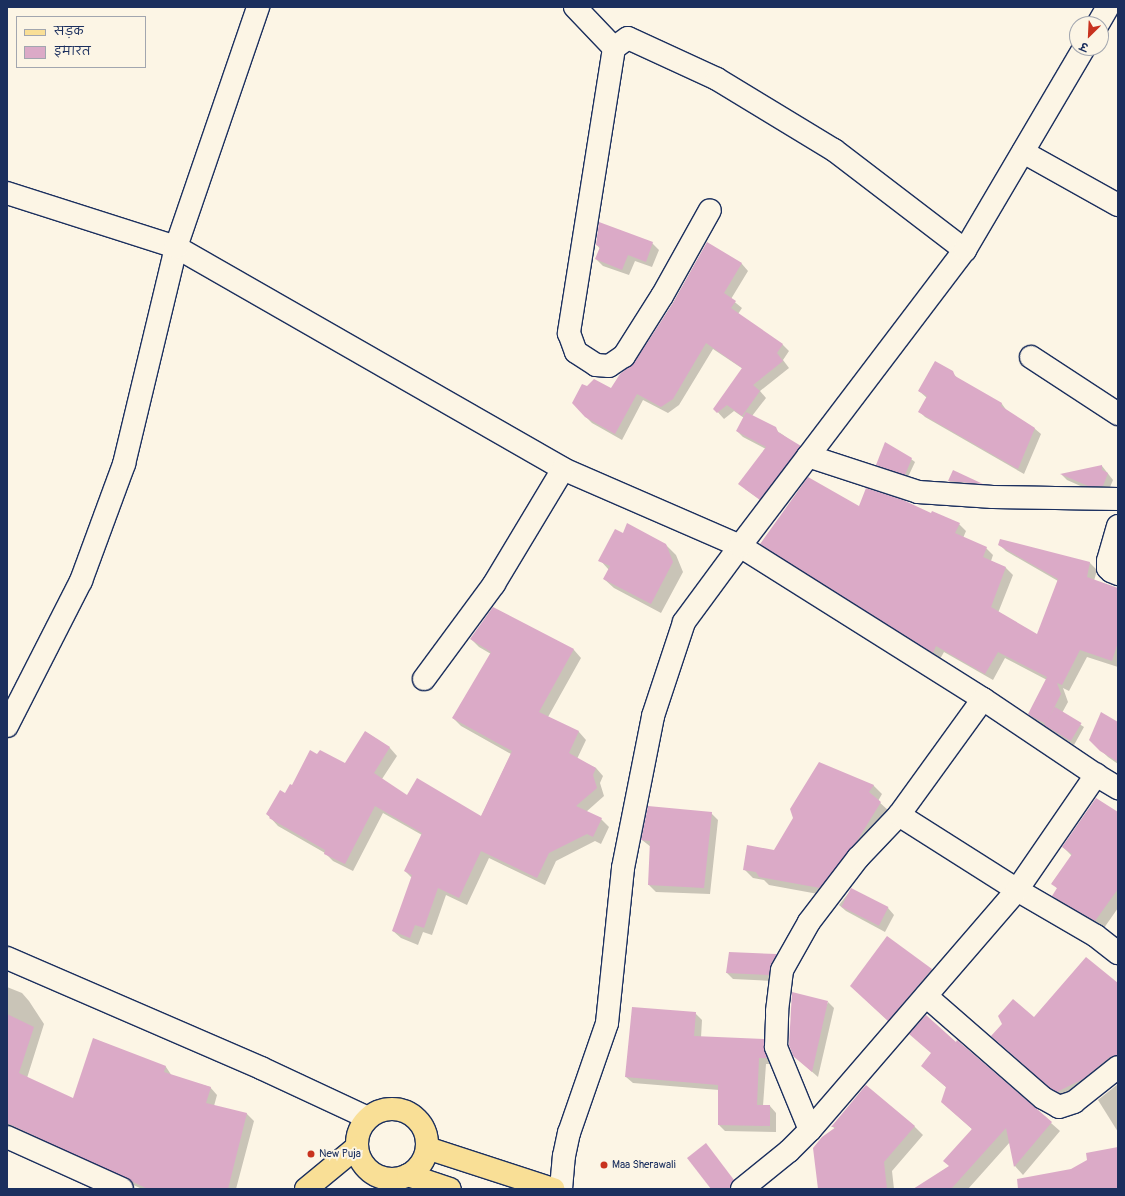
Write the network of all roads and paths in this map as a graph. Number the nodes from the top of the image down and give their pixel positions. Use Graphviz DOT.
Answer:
graph roads {
  1 [pos="258,7"];
  2 [pos="575,7"];
  3 [pos="1108,7"];
  4 [pos="1103,16"];
  5 [pos="614,48"];
  6 [pos="1079,56"];
  7 [pos="1023,152"];
  8 [pos="7,193"];
  9 [pos="1118,205"];
  10 [pos="710,210"];
  11 [pos="176,247"];
  12 [pos="965,250"];
  13 [pos="1031,357"];
  14 [pos="1118,414"];
  15 [pos="808,456"];
  16 [pos="563,469"];
  17 [pos="1118,499"];
  18 [pos="1118,526"];
  19 [pos="740,546"];
  20 [pos="1118,574"];
  21 [pos="424,679"];
  22 [pos="983,699"];
  23 [pos="7,726"];
  24 [pos="1096,775"];
  25 [pos="1118,788"];
  26 [pos="899,815"];
  27 [pos="1017,890"];
  28 [pos="1118,953"];
  29 [pos="7,958"];
  30 [pos="926,996"];
  31 [pos="1118,1067"];
  32 [pos="368,1118"];
  33 [pos="810,1130"];
  34 [pos="7,1137"];
  35 [pos="357,1147"];
  36 [pos="427,1148"];
  37 [pos="408,1175"];
  38 [pos="373,1183"];
  39 [pos="122,1189"];
  40 [pos="306,1189"];
  41 [pos="450,1189"];
  42 [pos="553,1189"];
  43 [pos="561,1189"];
  44 [pos="742,1189"];
  1 -- 11 [label="street"];
  2 -- 5 [label="street"];
  3 -- 4 [label="street"];
  5 -- 10 [label="street"];
  5 -- 12 [label="street"];
  6 -- 7 [label="street"];
  7 -- 9 [label="street"];
  7 -- 12 [label="street"];
  8 -- 11 [label="street"];
  11 -- 16 [label="street"];
  11 -- 23 [label="street"];
  12 -- 15 [label="street"];
  13 -- 14 [label="street"];
  15 -- 17 [label="street"];
  15 -- 19 [label="street"];
  16 -- 19 [label="street"];
  16 -- 21 [label="street"];
  18 -- 20 [label="street"];
  19 -- 22 [label="street"];
  19 -- 43 [label="street"];
  22 -- 24 [label="street"];
  22 -- 26 [label="street"];
  24 -- 25 [label="street"];
  24 -- 27 [label="street"];
  26 -- 27 [label="street"];
  26 -- 33 [label="street"];
  27 -- 28 [label="street"];
  27 -- 30 [label="street"];
  29 -- 32 [label="street"];
  30 -- 31 [label="street"];
  30 -- 33 [label="street"];
  32 -- 35 [label="main road"];
  32 -- 36 [label="main road"];
  33 -- 44 [label="street"];
  34 -- 39 [label="street"];
  35 -- 38 [label="main road"];
  35 -- 40 [label="main road"];
  36 -- 37 [label="main road"];
  36 -- 42 [label="main road"];
  37 -- 38 [label="main road"];
  37 -- 41 [label="main road"];
}
